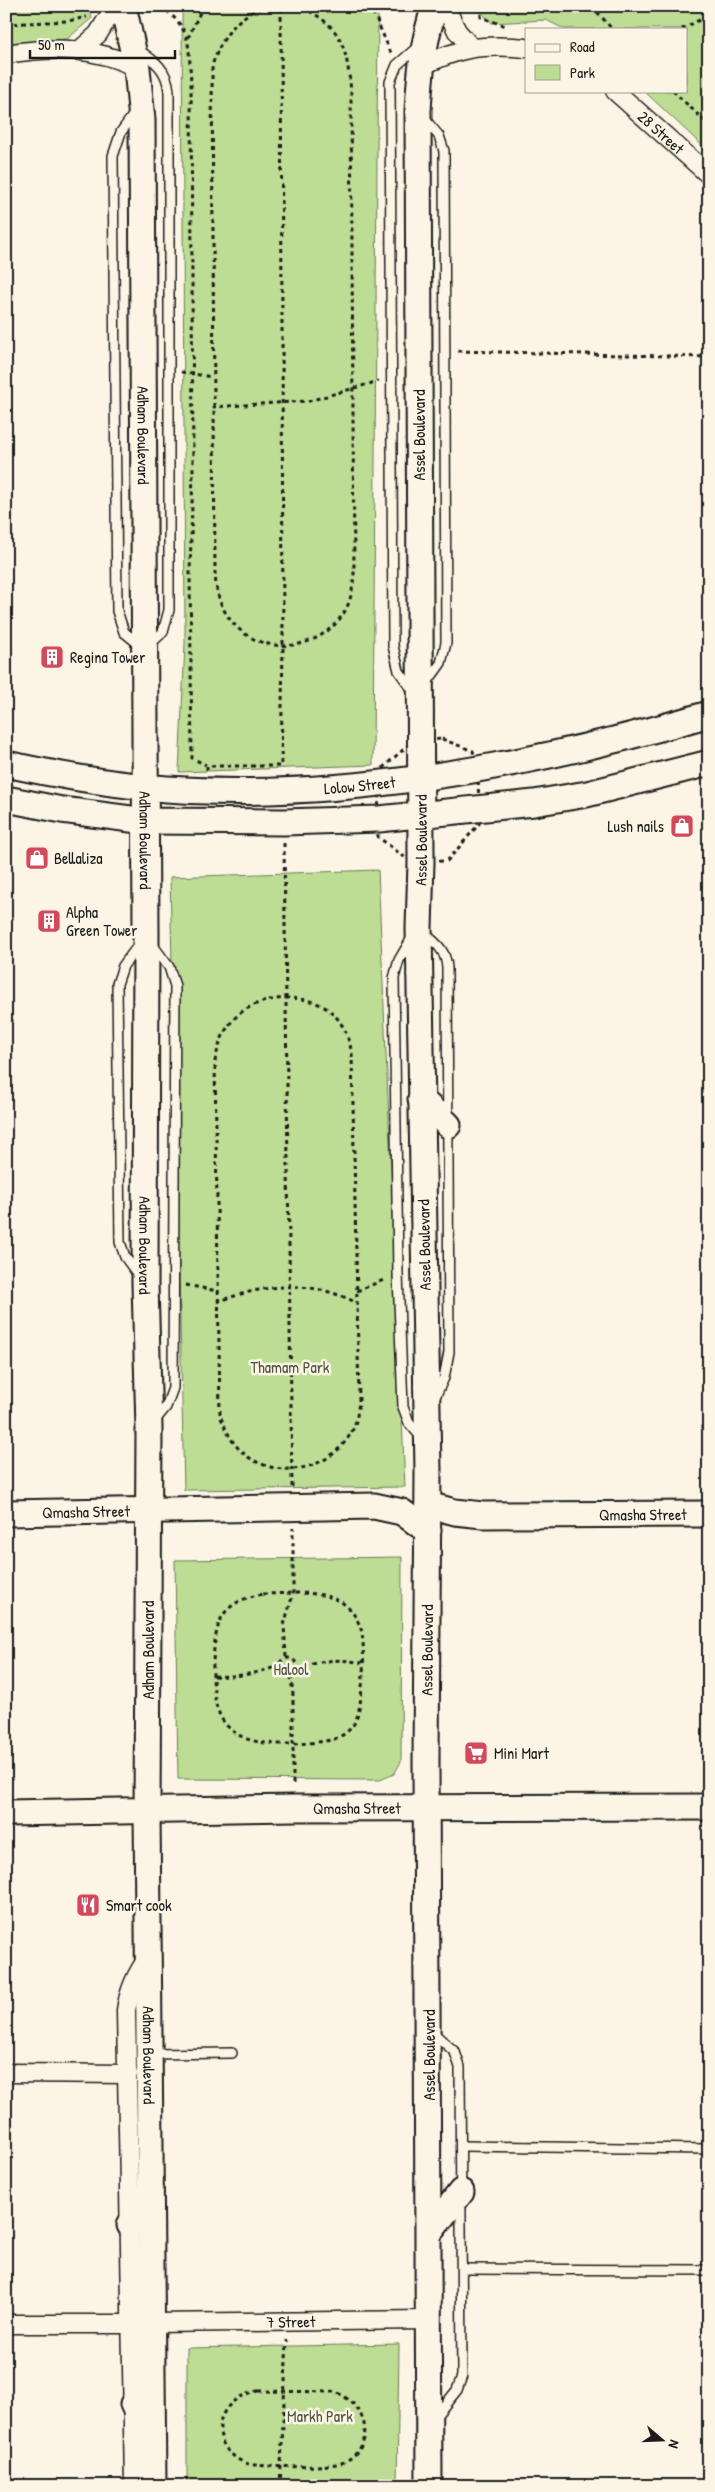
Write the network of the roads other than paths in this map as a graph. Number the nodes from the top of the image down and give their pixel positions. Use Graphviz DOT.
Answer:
graph roads {
  1 [pos="115,6"];
  2 [pos="123,6"];
  3 [pos="435,6"];
  4 [pos="445,6"];
  5 [pos="472,47"];
  6 [pos="525,48"];
  7 [pos="81,49"];
  8 [pos="6,54"];
  9 [pos="134,57"];
  10 [pos="408,66"];
  11 [pos="616,92"];
  12 [pos="418,111"];
  13 [pos="709,174"];
  14 [pos="145,649"];
  15 [pos="420,696"];
  16 [pos="709,714"];
  17 [pos="709,763"];
  18 [pos="6,764"];
  19 [pos="419,776"];
  20 [pos="146,787"];
  21 [pos="6,798"];
  22 [pos="420,815"];
  23 [pos="146,821"];
  24 [pos="419,928"];
  25 [pos="146,935"];
  26 [pos="421,1099"];
  27 [pos="448,1125"];
  28 [pos="427,1409"];
  29 [pos="149,1428"];
  30 [pos="427,1442"];
  31 [pos="428,1505"];
  32 [pos="149,1512"];
  33 [pos="6,1513"];
  34 [pos="709,1514"];
  35 [pos="428,1531"];
  36 [pos="709,1807"];
  37 [pos="426,1808"];
  38 [pos="147,1811"];
  39 [pos="6,1813"];
  40 [pos="148,1958"];
  41 [pos="429,2029"];
  42 [pos="232,2053"];
  43 [pos="149,2054"];
  44 [pos="6,2072"];
  45 [pos="128,2074"];
  46 [pos="461,2146"];
  47 [pos="709,2149"];
  48 [pos="150,2192"];
  49 [pos="461,2192"];
  50 [pos="130,2225"];
  51 [pos="429,2233"];
  52 [pos="462,2269"];
  53 [pos="709,2270"];
  54 [pos="429,2320"];
  55 [pos="6,2324"];
  56 [pos="142,2324"];
  57 [pos="133,2404"];
  58 [pos="430,2423"];
  59 [pos="153,2447"];
  60 [pos="134,2486"];
  61 [pos="153,2486"];
  62 [pos="429,2486"];
  1 -- 7 [label="street"];
  2 -- 9 [label="street, Adham Boulevard"];
  3 -- 10 [label="street, Assel Boulevard"];
  4 -- 5 [label="street"];
  5 -- 6 [label="street"];
  5 -- 10 [label="street"];
  7 -- 8 [label="street"];
  7 -- 9 [label="street"];
  9 -- 14 [label="street, Adham Boulevard"];
  9 -- 14 [label="lane"];
  10 -- 12 [label="street, Assel Boulevard"];
  10 -- 15 [label="lane"];
  11 -- 13 [label="street, 28 Street"];
  12 -- 15 [label="street, Assel Boulevard"];
  12 -- 15 [label="lane"];
  14 -- 20 [label="street, Adham Boulevard"];
  15 -- 19 [label="street, Assel Boulevard"];
  16 -- 19 [label="street, Lolow Street"];
  17 -- 22 [label="street, Lolow Street"];
  18 -- 20 [label="street, Lolow Street"];
  19 -- 20 [label="street, Lolow Street"];
  19 -- 22 [label="street, Assel Boulevard"];
  20 -- 23 [label="street, Adham Boulevard"];
  21 -- 23 [label="street, Lolow Street"];
  22 -- 23 [label="street, Lolow Street"];
  22 -- 24 [label="street, Assel Boulevard"];
  23 -- 25 [label="street, Adham Boulevard"];
  24 -- 26 [label="street, Assel Boulevard"];
  24 -- 27 [label="lane"];
  24 -- 30 [label="lane"];
  25 -- 29 [label="street, Adham Boulevard"];
  25 -- 29 [label="lane"];
  26 -- 27 [label="street"];
  26 -- 28 [label="street, Assel Boulevard"];
  27 -- 28 [label="lane"];
  28 -- 30 [label="street, Assel Boulevard"];
  29 -- 32 [label="street, Adham Boulevard"];
  30 -- 31 [label="street, Assel Boulevard"];
  31 -- 34 [label="street, Qmasha Street"];
  31 -- 35 [label="street, Assel Boulevard"];
  32 -- 33 [label="street, Qmasha Street"];
  32 -- 35 [label="street, Qmasha Street"];
  32 -- 38 [label="street, Adham Boulevard"];
  35 -- 37 [label="street, Assel Boulevard"];
  36 -- 37 [label="street, Qmasha Street"];
  37 -- 38 [label="street, Qmasha Street"];
  37 -- 41 [label="street, Assel Boulevard"];
  38 -- 39 [label="street, Qmasha Street"];
  38 -- 40 [label="street, Adham Boulevard"];
  40 -- 43 [label="street, Adham Boulevard"];
  40 -- 45 [label="street"];
  41 -- 46 [label="lane"];
  41 -- 51 [label="street, Assel Boulevard"];
  42 -- 43 [label="lane"];
  43 -- 48 [label="street, Adham Boulevard"];
  44 -- 45 [label="street"];
  45 -- 50 [label="street"];
  46 -- 47 [label="lane"];
  46 -- 49 [label="lane"];
  48 -- 50 [label="street"];
  48 -- 56 [label="street, Adham Boulevard"];
  49 -- 51 [label="street"];
  49 -- 52 [label="lane"];
  50 -- 56 [label="street"];
  51 -- 54 [label="street, Assel Boulevard"];
  52 -- 53 [label="lane"];
  52 -- 58 [label="lane"];
  54 -- 56 [label="street, 7 Street"];
  54 -- 58 [label="street, Assel Boulevard"];
  55 -- 56 [label="street, 7 Street"];
  56 -- 57 [label="street"];
  56 -- 59 [label="street, Adham Boulevard"];
  57 -- 59 [label="street"];
  57 -- 60 [label="street"];
  58 -- 62 [label="street, Assel Boulevard"];
  59 -- 61 [label="street, Adham Boulevard"];
}
